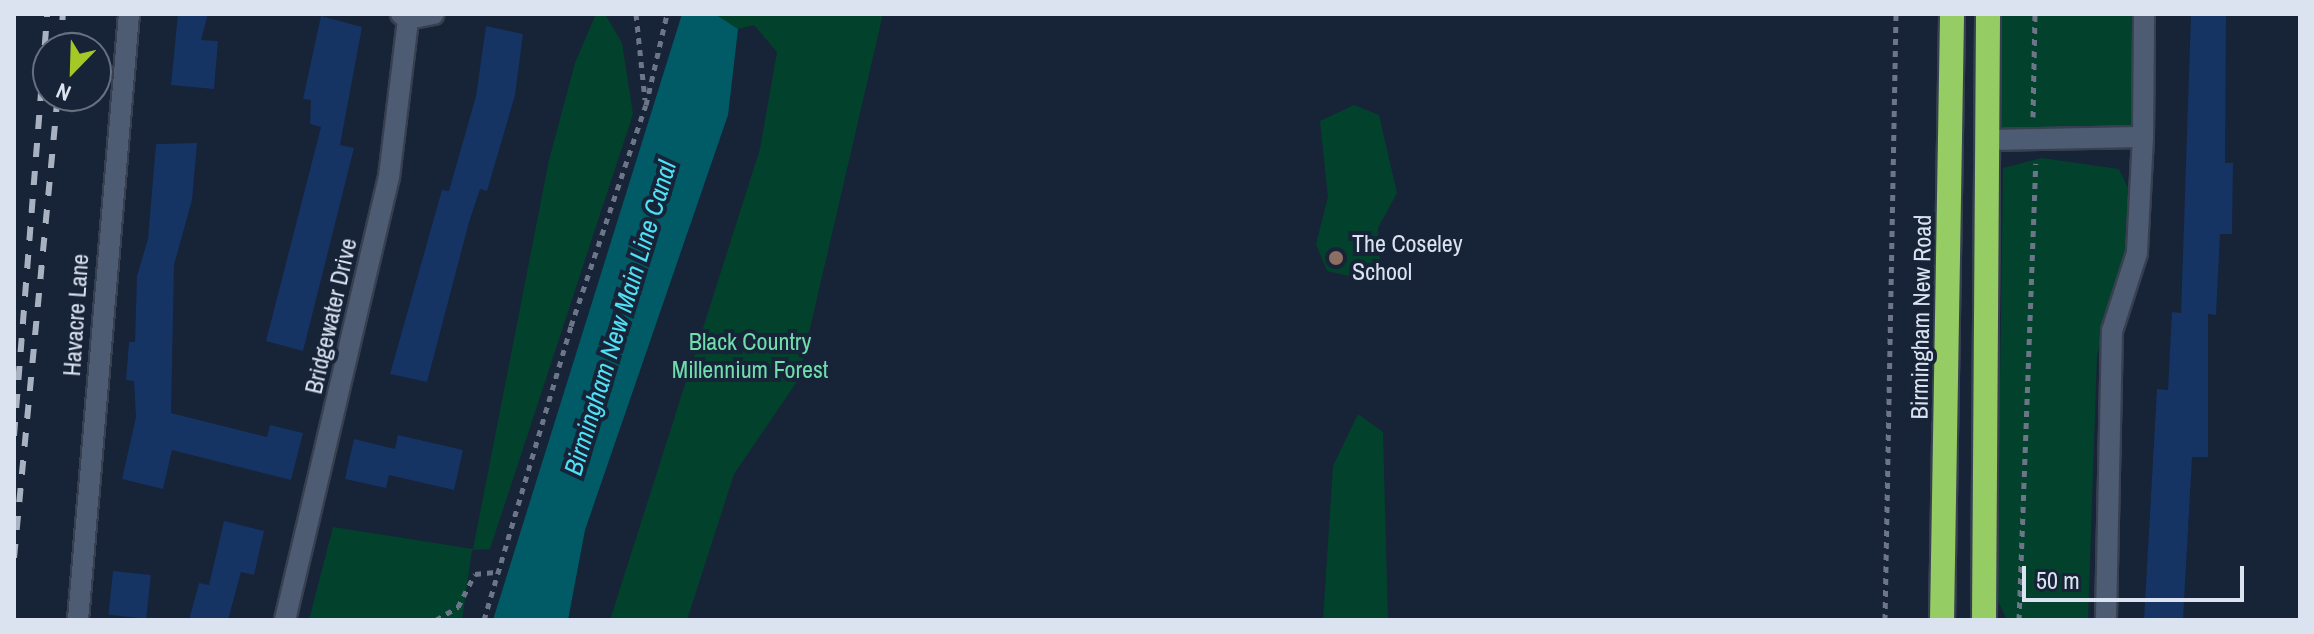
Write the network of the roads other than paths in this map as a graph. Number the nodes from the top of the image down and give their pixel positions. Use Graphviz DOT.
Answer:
graph roads {
  1 [pos="129,14"];
  2 [pos="434,14"];
  3 [pos="1952,14"];
  4 [pos="1988,14"];
  5 [pos="2144,14"];
  6 [pos="405,17"];
  7 [pos="2143,137"];
  8 [pos="1986,140"];
  9 [pos="78,620"];
  10 [pos="285,620"];
  11 [pos="1942,620"];
  12 [pos="1984,620"];
  13 [pos="2106,620"];
  1 -- 9 [label="street, Havacre Lane"];
  2 -- 6 [label="street, Bridgewater Drive"];
  3 -- 11 [label="highway, Birmingham New Road"];
  4 -- 8 [label="highway"];
  5 -- 7 [label="street"];
  6 -- 10 [label="street, Bridgewater Drive"];
  7 -- 8 [label="street"];
  7 -- 13 [label="street"];
  8 -- 12 [label="highway"];
}
